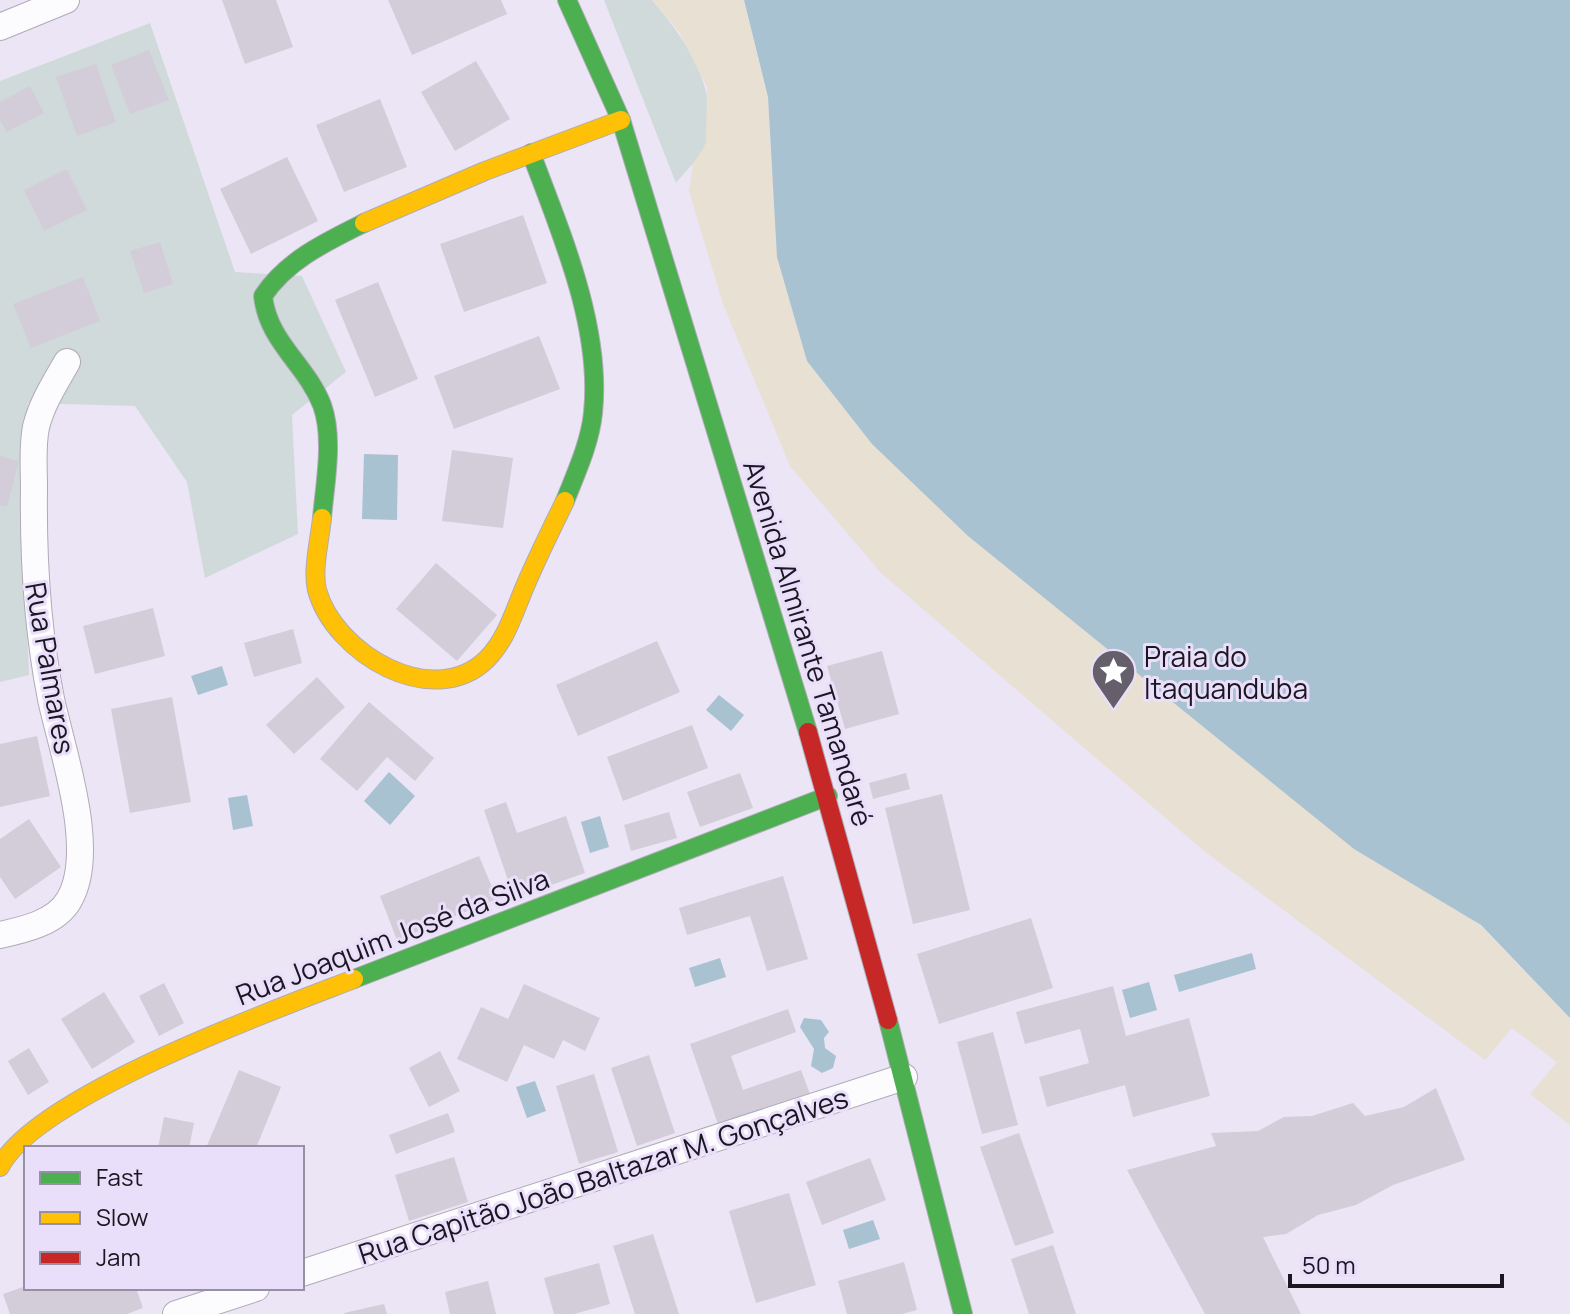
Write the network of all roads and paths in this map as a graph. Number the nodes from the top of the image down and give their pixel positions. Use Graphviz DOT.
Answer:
graph roads {
  1 [pos="66,0"];
  2 [pos="567,0"];
  3 [pos="0,27"];
  4 [pos="621,120"];
  5 [pos="531,153"];
  6 [pos="67,362"];
  7 [pos="828,796"];
  8 [pos="0,935"];
  9 [pos="904,1077"];
  10 [pos="0,1167"];
  11 [pos="304,1272"];
  12 [pos="250,1290"];
  13 [pos="176,1314"];
  14 [pos="963,1314"];
  1 -- 3 [label="street"];
  2 -- 4 [label="street, Avenida Almirante Tamandaré"];
  4 -- 5 [label="street"];
  4 -- 7 [label="street, Avenida Almirante Tamandaré"];
  5 -- 5 [label="street"];
  6 -- 8 [label="street, Rua Palmares"];
  7 -- 9 [label="street, Avenida Almirante Tamandaré"];
  7 -- 10 [label="street, Rua Joaquim José da Silva"];
  9 -- 11 [label="street, Rua Capitão João Baltazar M. Gonçalves"];
  9 -- 14 [label="street, Avenida Almirante Tamandaré"];
  12 -- 13 [label="street"];
}
